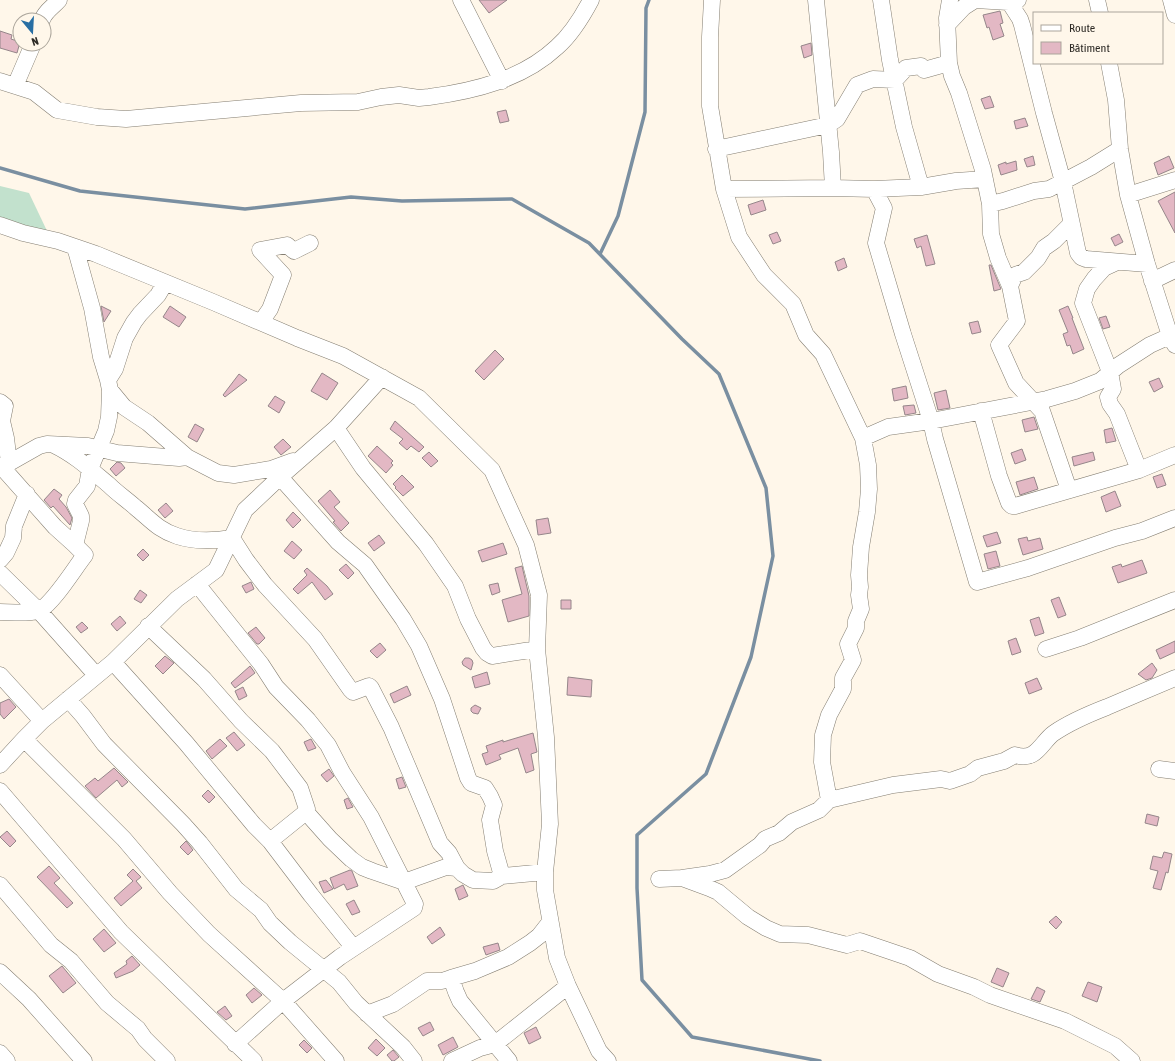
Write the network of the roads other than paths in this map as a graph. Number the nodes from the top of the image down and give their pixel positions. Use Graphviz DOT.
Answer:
graph roads {
  1 [pos="59,0"];
  2 [pos="461,0"];
  3 [pos="591,0"];
  4 [pos="712,0"];
  5 [pos="816,0"];
  6 [pos="881,0"];
  7 [pos="950,0"];
  8 [pos="975,0"];
  9 [pos="1097,0"];
  10 [pos="1171,0"];
  11 [pos="1013,1"];
  12 [pos="46,12"];
  13 [pos="1100,12"];
  14 [pos="1175,15"];
  15 [pos="947,25"];
  16 [pos="30,52"];
  17 [pos="949,63"];
  18 [pos="1109,64"];
  19 [pos="895,80"];
  20 [pos="0,81"];
  21 [pos="502,81"];
  22 [pos="15,86"];
  23 [pos="828,126"];
  24 [pos="716,149"];
  25 [pos="1120,149"];
  26 [pos="985,179"];
  27 [pos="1175,180"];
  28 [pos="1063,182"];
  29 [pos="921,187"];
  30 [pos="724,188"];
  31 [pos="833,188"];
  32 [pos="874,189"];
  33 [pos="1128,195"];
  34 [pos="990,204"];
  35 [pos="1071,224"];
  36 [pos="0,225"];
  37 [pos="310,243"];
  38 [pos="75,247"];
  39 [pos="1117,262"];
  40 [pos="1147,264"];
  41 [pos="1175,270"];
  42 [pos="1152,281"];
  43 [pos="165,283"];
  44 [pos="1010,286"];
  45 [pos="261,322"];
  46 [pos="1173,340"];
  47 [pos="1110,372"];
  48 [pos="382,377"];
  49 [pos="109,385"];
  50 [pos="1034,401"];
  51 [pos="0,402"];
  52 [pos="981,411"];
  53 [pos="931,421"];
  54 [pos="336,428"];
  55 [pos="863,438"];
  56 [pos="54,445"];
  57 [pos="98,449"];
  58 [pos="1175,455"];
  59 [pos="187,457"];
  60 [pos="300,459"];
  61 [pos="4,465"];
  62 [pos="90,469"];
  63 [pos="1139,470"];
  64 [pos="280,477"];
  65 [pos="1069,490"];
  66 [pos="27,494"];
  67 [pos="1175,518"];
  68 [pos="232,538"];
  69 [pos="75,545"];
  70 [pos="0,560"];
  71 [pos="0,573"];
  72 [pos="197,584"];
  73 [pos="1175,600"];
  74 [pos="39,611"];
  75 [pos="0,612"];
  76 [pos="148,626"];
  77 [pos="537,649"];
  78 [pos="1046,650"];
  79 [pos="113,662"];
  80 [pos="0,675"];
  81 [pos="96,675"];
  82 [pos="1175,678"];
  83 [pos="68,699"];
  84 [pos="42,721"];
  85 [pos="24,739"];
  86 [pos="0,765"];
  87 [pos="1159,769"];
  88 [pos="1175,771"];
  89 [pos="0,791"];
  90 [pos="829,800"];
  91 [pos="306,812"];
  92 [pos="270,841"];
  93 [pos="458,868"];
  94 [pos="545,872"];
  95 [pos="502,876"];
  96 [pos="682,878"];
  97 [pos="659,879"];
  98 [pos="404,882"];
  99 [pos="0,884"];
  100 [pos="550,922"];
  101 [pos="353,947"];
  102 [pos="324,969"];
  103 [pos="0,972"];
  104 [pos="451,978"];
  105 [pos="568,986"];
  106 [pos="283,1001"];
  107 [pos="367,1014"];
  108 [pos="235,1044"];
  109 [pos="495,1044"];
  110 [pos="0,1053"];
  111 [pos="7,1061"];
  112 [pos="84,1061"];
  113 [pos="167,1061"];
  114 [pos="254,1061"];
  115 [pos="336,1061"];
  116 [pos="414,1061"];
  117 [pos="452,1061"];
  118 [pos="509,1061"];
  119 [pos="608,1061"];
  120 [pos="1132,1061"];
  1 -- 12 [label="street"];
  2 -- 21 [label="street"];
  3 -- 21 [label="street"];
  4 -- 24 [label="street"];
  5 -- 23 [label="street"];
  6 -- 19 [label="street"];
  7 -- 15 [label="street"];
  8 -- 11 [label="street"];
  8 -- 15 [label="street"];
  9 -- 13 [label="street"];
  10 -- 14 [label="street"];
  11 -- 28 [label="street"];
  15 -- 17 [label="street"];
  16 -- 22 [label="street"];
  17 -- 19 [label="street"];
  17 -- 26 [label="street"];
  18 -- 25 [label="street"];
  19 -- 23 [label="street"];
  19 -- 29 [label="street"];
  20 -- 22 [label="street"];
  21 -- 22 [label="street"];
  23 -- 24 [label="street"];
  23 -- 31 [label="street"];
  24 -- 30 [label="street"];
  25 -- 28 [label="street"];
  25 -- 33 [label="street"];
  26 -- 29 [label="street"];
  26 -- 34 [label="street"];
  27 -- 33 [label="street"];
  28 -- 34 [label="street"];
  28 -- 35 [label="street"];
  29 -- 32 [label="street"];
  30 -- 31 [label="street"];
  30 -- 55 [label="street"];
  31 -- 32 [label="street"];
  32 -- 53 [label="street"];
  33 -- 40 [label="street"];
  34 -- 44 [label="street"];
  35 -- 39 [label="street"];
  35 -- 44 [label="street"];
  36 -- 38 [label="street"];
  37 -- 45 [label="street"];
  38 -- 43 [label="street"];
  38 -- 49 [label="street"];
  39 -- 40 [label="street"];
  39 -- 47 [label="street"];
  40 -- 42 [label="street"];
  41 -- 42 [label="street"];
  42 -- 46 [label="street"];
  43 -- 45 [label="street"];
  43 -- 49 [label="street"];
  44 -- 50 [label="street"];
  45 -- 48 [label="street"];
  46 -- 47 [label="street"];
  47 -- 50 [label="street"];
  47 -- 63 [label="street"];
  48 -- 54 [label="street"];
  48 -- 77 [label="street"];
  49 -- 57 [label="street"];
  49 -- 59 [label="street"];
  50 -- 52 [label="street"];
  50 -- 65 [label="street"];
  51 -- 61 [label="street"];
  52 -- 53 [label="street"];
  52 -- 65 [label="street"];
  53 -- 55 [label="street"];
  53 -- 67 [label="street"];
  54 -- 60 [label="street"];
  54 -- 77 [label="street"];
  55 -- 90 [label="street"];
  56 -- 57 [label="street"];
  56 -- 61 [label="street"];
  56 -- 62 [label="street"];
  57 -- 59 [label="street"];
  57 -- 62 [label="street"];
  58 -- 63 [label="street"];
  59 -- 60 [label="street"];
  60 -- 64 [label="street"];
  61 -- 66 [label="street"];
  62 -- 68 [label="street"];
  62 -- 69 [label="street"];
  63 -- 65 [label="street"];
  64 -- 68 [label="street"];
  64 -- 95 [label="street"];
  66 -- 69 [label="street"];
  66 -- 70 [label="street"];
  68 -- 72 [label="street"];
  68 -- 93 [label="street"];
  69 -- 74 [label="street"];
  71 -- 74 [label="street"];
  72 -- 76 [label="street"];
  72 -- 98 [label="street"];
  73 -- 78 [label="street"];
  74 -- 75 [label="street"];
  74 -- 81 [label="street"];
  76 -- 79 [label="street"];
  76 -- 91 [label="street"];
  77 -- 94 [label="street"];
  79 -- 81 [label="street"];
  79 -- 92 [label="street"];
  80 -- 84 [label="street"];
  81 -- 83 [label="street"];
  82 -- 90 [label="street"];
  83 -- 84 [label="street"];
  83 -- 102 [label="street"];
  84 -- 85 [label="street"];
  85 -- 86 [label="street"];
  85 -- 106 [label="street"];
  87 -- 88 [label="street"];
  89 -- 108 [label="street"];
  90 -- 96 [label="street"];
  91 -- 92 [label="street"];
  91 -- 98 [label="street"];
  92 -- 101 [label="street"];
  93 -- 95 [label="street"];
  93 -- 98 [label="street"];
  94 -- 95 [label="street"];
  94 -- 100 [label="street"];
  96 -- 97 [label="street"];
  96 -- 120 [label="street"];
  98 -- 101 [label="street"];
  99 -- 113 [label="street"];
  100 -- 104 [label="street"];
  100 -- 105 [label="street"];
  101 -- 102 [label="street"];
  102 -- 106 [label="street"];
  102 -- 107 [label="street"];
  103 -- 112 [label="street"];
  104 -- 107 [label="street"];
  104 -- 109 [label="street"];
  105 -- 109 [label="street"];
  105 -- 119 [label="street"];
  106 -- 108 [label="street"];
  106 -- 115 [label="street"];
  107 -- 116 [label="street"];
  108 -- 114 [label="street"];
  109 -- 117 [label="street"];
  109 -- 118 [label="street"];
  110 -- 111 [label="street"];
}
